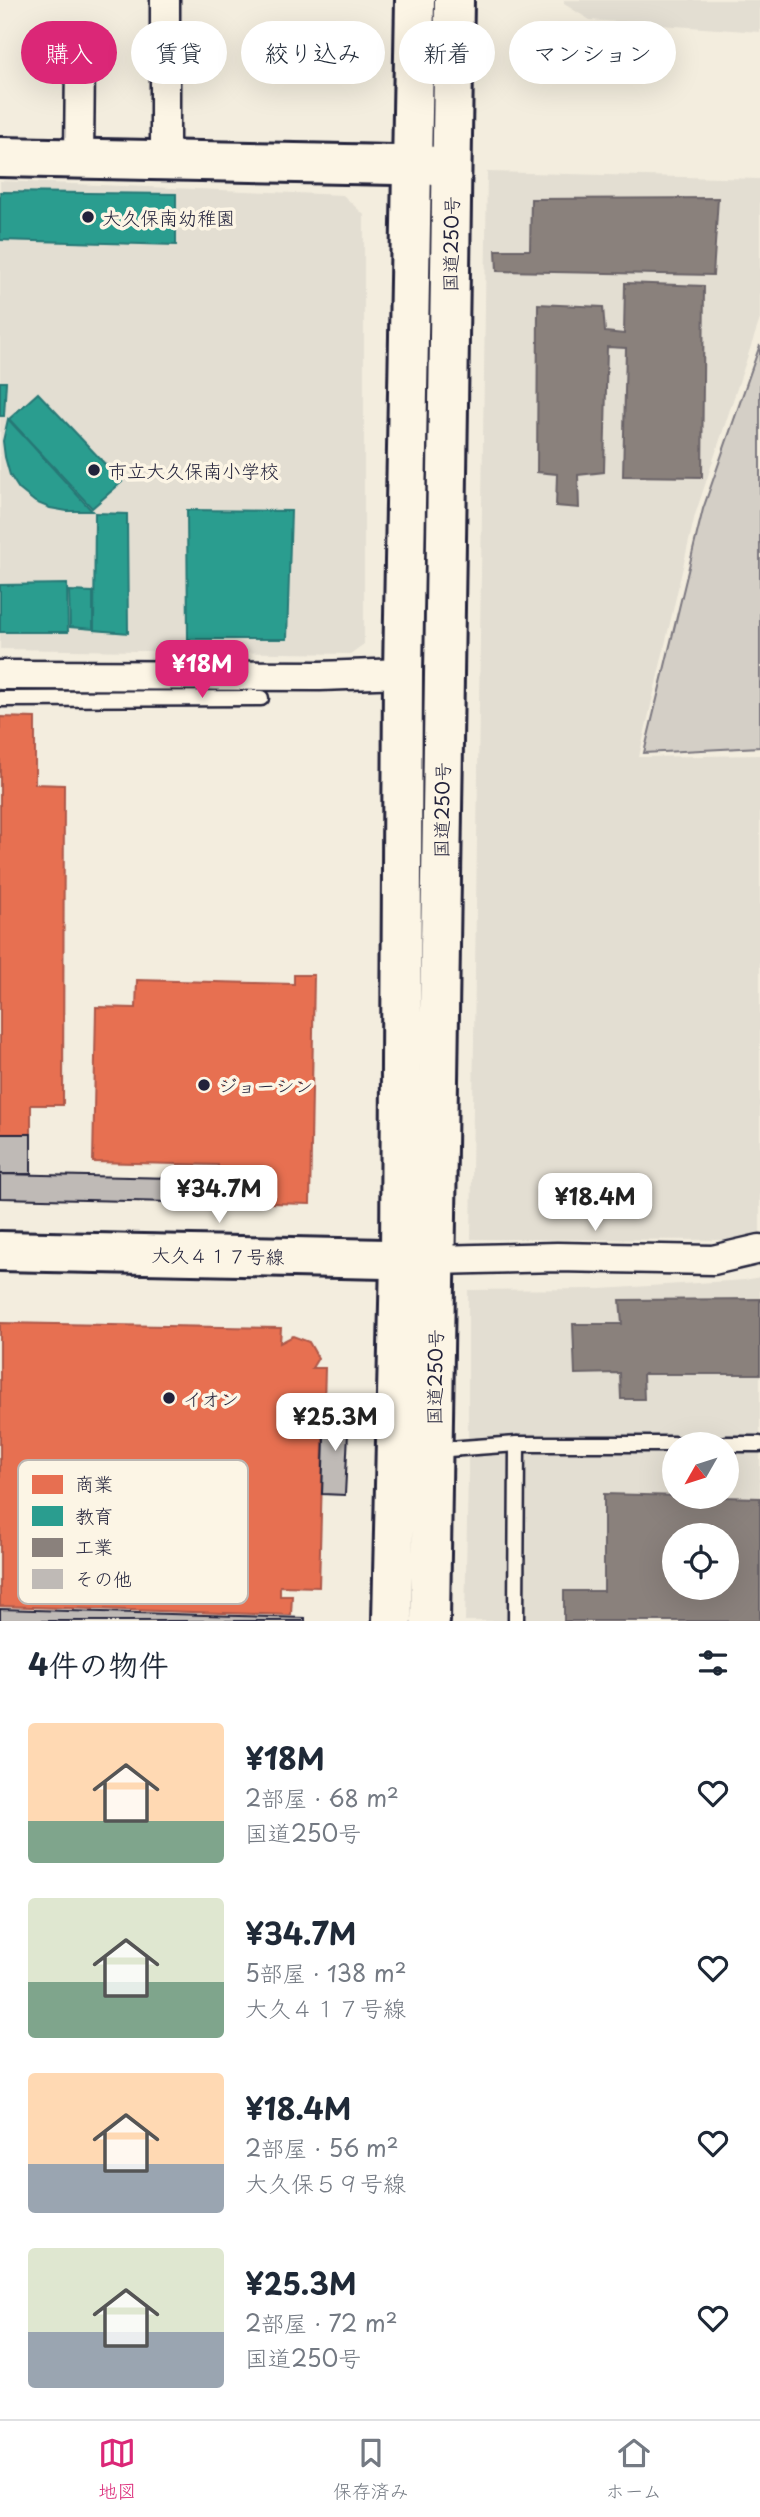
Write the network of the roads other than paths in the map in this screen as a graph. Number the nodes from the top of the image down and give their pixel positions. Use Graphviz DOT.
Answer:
graph roads {
  1 [pos="165,0"];
  2 [pos="415,0"];
  3 [pos="454,0"];
  4 [pos="80,84"];
  5 [pos="0,157"];
  6 [pos="79,159"];
  7 [pos="165,161"];
  8 [pos="412,166"];
  9 [pos="451,166"];
  10 [pos="403,673"];
  11 [pos="0,675"];
  12 [pos="261,698"];
  13 [pos="0,699"];
  14 [pos="760,1249"];
  15 [pos="0,1251"];
  16 [pos="418,1259"];
  17 [pos="517,1444"];
  18 [pos="662,1444"];
  19 [pos="739,1444"];
  20 [pos="760,1444"];
  21 [pos="433,1450"];
  22 [pos="393,1621"];
  23 [pos="429,1621"];
  24 [pos="516,1621"];
  1 -- 7 [label="street"];
  2 -- 8 [label="main road, 国道250号"];
  3 -- 9 [label="main road, 国道250号"];
  4 -- 6 [label="street"];
  5 -- 6 [label="main road"];
  6 -- 7 [label="main road"];
  7 -- 8 [label="main road"];
  8 -- 9 [label="main road"];
  8 -- 10 [label="main road, 国道250号"];
  9 -- 16 [label="main road, 国道250号"];
  10 -- 11 [label="street"];
  10 -- 16 [label="main road, 国道250号"];
  12 -- 13 [label="lane"];
  14 -- 16 [label="street"];
  15 -- 16 [label="main road, 大久４１７号線"];
  16 -- 21 [label="main road, 国道250号"];
  16 -- 22 [label="main road, 国道250号"];
  17 -- 18 [label="lane"];
  17 -- 21 [label="lane"];
  17 -- 24 [label="lane"];
  19 -- 20 [label="lane"];
  21 -- 23 [label="main road, 国道250号"];
}
